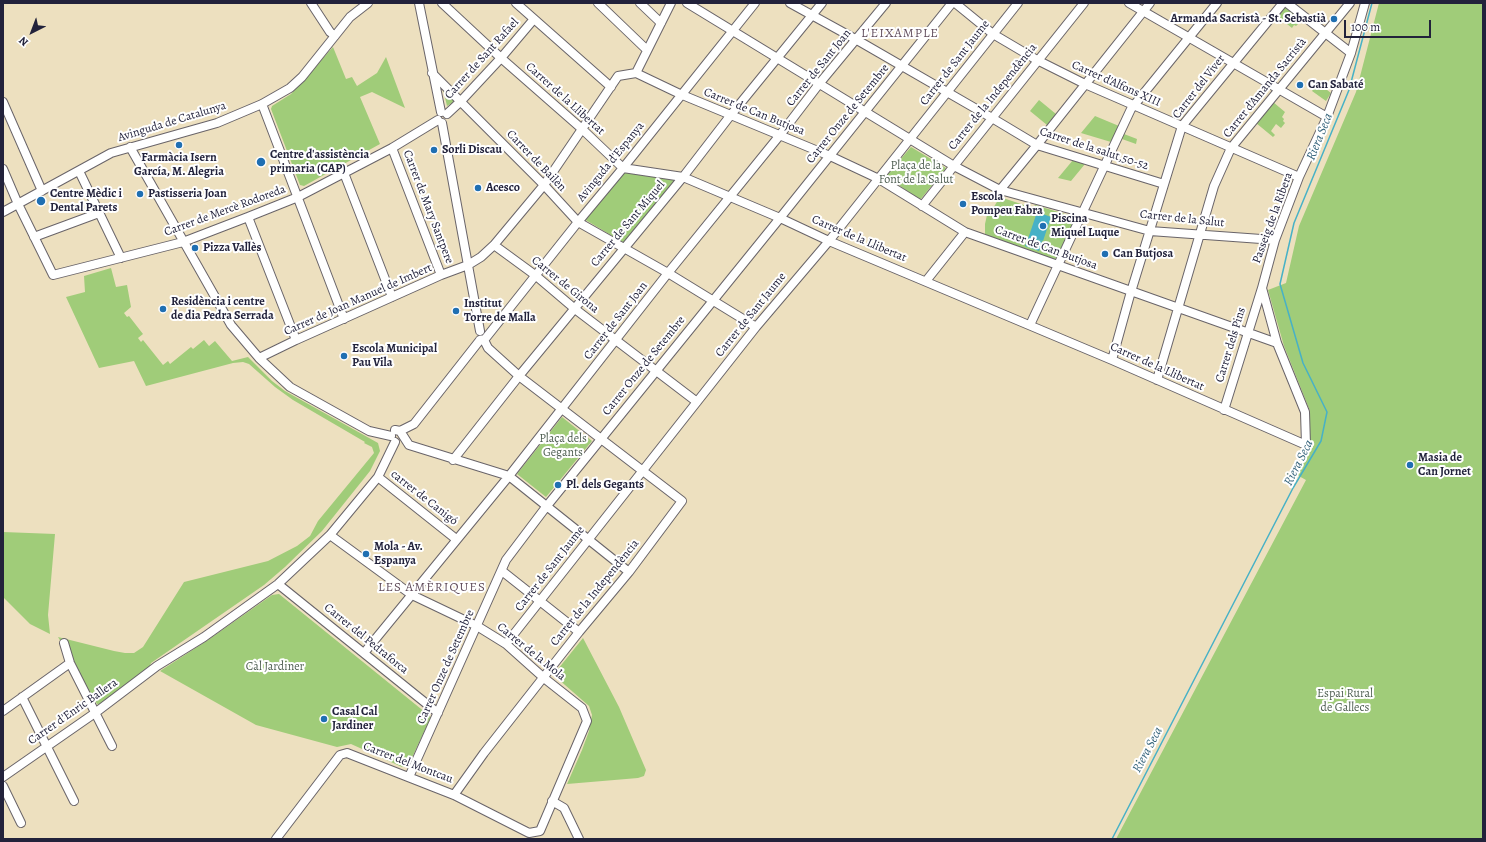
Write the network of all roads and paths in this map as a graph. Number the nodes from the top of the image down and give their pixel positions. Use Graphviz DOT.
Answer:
graph roads {
  1 [pos="311,3"];
  2 [pos="368,3"];
  3 [pos="419,3"];
  4 [pos="442,3"];
  5 [pos="516,3"];
  6 [pos="598,3"];
  7 [pos="640,3"];
  8 [pos="671,3"];
  9 [pos="687,3"];
  10 [pos="755,3"];
  11 [pos="790,3"];
  12 [pos="822,3"];
  13 [pos="886,3"];
  14 [pos="954,3"];
  15 [pos="1018,3"];
  16 [pos="1084,3"];
  17 [pos="1129,3"];
  18 [pos="1150,3"];
  19 [pos="1217,3"];
  20 [pos="1283,3"];
  21 [pos="1287,3"];
  22 [pos="1350,3"];
  23 [pos="1365,3"];
  24 [pos="1144,12"];
  25 [pos="812,16"];
  26 [pos="534,19"];
  27 [pos="661,23"];
  28 [pos="733,31"];
  29 [pos="1325,33"];
  30 [pos="993,34"];
  31 [pos="336,36"];
  32 [pos="1188,38"];
  33 [pos="857,40"];
  34 [pos="648,50"];
  35 [pos="1351,54"];
  36 [pos="501,58"];
  37 [pos="776,58"];
  38 [pos="1037,60"];
  39 [pos="1233,63"];
  40 [pos="902,66"];
  41 [pos="432,73"];
  42 [pos="636,73"];
  43 [pos="820,84"];
  44 [pos="1085,84"];
  45 [pos="610,87"];
  46 [pos="1278,89"];
  47 [pos="946,92"];
  48 [pos="680,94"];
  49 [pos="461,101"];
  50 [pos="3,102"];
  51 [pos="262,104"];
  52 [pos="1134,105"];
  53 [pos="866,111"];
  54 [pos="730,116"];
  55 [pos="442,117"];
  56 [pos="1327,117"];
  57 [pos="992,118"];
  58 [pos="1182,126"];
  59 [pos="582,129"];
  60 [pos="780,135"];
  61 [pos="911,139"];
  62 [pos="1037,145"];
  63 [pos="130,147"];
  64 [pos="392,148"];
  65 [pos="1231,148"];
  66 [pos="830,156"];
  67 [pos="954,166"];
  68 [pos="1104,166"];
  69 [pos="623,168"];
  70 [pos="3,170"];
  71 [pos="79,171"];
  72 [pos="344,173"];
  73 [pos="683,176"];
  74 [pos="1300,178"];
  75 [pos="879,179"];
  76 [pos="1164,184"];
  77 [pos="544,185"];
  78 [pos="1000,190"];
  79 [pos="42,191"];
  80 [pos="731,196"];
  81 [pos="298,197"];
  82 [pos="18,204"];
  83 [pos="922,206"];
  84 [pos="3,212"];
  85 [pos="1082,212"];
  86 [pos="99,213"];
  87 [pos="248,217"];
  88 [pos="780,218"];
  89 [pos="578,222"];
  90 [pos="1150,230"];
  91 [pos="965,232"];
  92 [pos="1200,234"];
  93 [pos="34,237"];
  94 [pos="1275,240"];
  95 [pos="829,241"];
  96 [pos="183,242"];
  97 [pos="494,245"];
  98 [pos="623,248"];
  99 [pos="121,258"];
  100 [pos="468,265"];
  101 [pos="1058,265"];
  102 [pos="668,273"];
  103 [pos="441,275"];
  104 [pos="535,276"];
  105 [pos="926,281"];
  106 [pos="1262,288"];
  107 [pos="1131,291"];
  108 [pos="392,297"];
  109 [pos="712,301"];
  110 [pos="1178,307"];
  111 [pos="575,309"];
  112 [pos="344,319"];
  113 [pos="1030,325"];
  114 [pos="756,327"];
  115 [pos="1248,332"];
  116 [pos="483,337"];
  117 [pos="296,340"];
  118 [pos="616,340"];
  119 [pos="1277,343"];
  120 [pos="259,358"];
  121 [pos="1112,360"];
  122 [pos="655,371"];
  123 [pos="519,376"];
  124 [pos="1156,380"];
  125 [pos="697,402"];
  126 [pos="562,409"];
  127 [pos="1224,410"];
  128 [pos="401,434"];
  129 [pos="393,439"];
  130 [pos="601,439"];
  131 [pos="453,460"];
  132 [pos="642,471"];
  133 [pos="508,476"];
  134 [pos="378,477"];
  135 [pos="546,507"];
  136 [pos="330,535"];
  137 [pos="456,539"];
  138 [pos="587,540"];
  139 [pos="502,571"];
  140 [pos="629,572"];
  141 [pos="278,584"];
  142 [pos="412,595"];
  143 [pos="540,602"];
  144 [pos="477,626"];
  145 [pos="579,632"];
  146 [pos="64,644"];
  147 [pos="506,644"];
  148 [pos="364,652"];
  149 [pos="70,663"];
  150 [pos="544,678"];
  151 [pos="22,697"];
  152 [pos="3,710"];
  153 [pos="95,713"];
  154 [pos="438,713"];
  155 [pos="47,746"];
  156 [pos="112,746"];
  157 [pos="3,777"];
  158 [pos="409,777"];
  159 [pos="3,786"];
  160 [pos="454,795"];
  161 [pos="74,801"];
  162 [pos="552,801"];
  163 [pos="21,823"];
  164 [pos="540,831"];
  165 [pos="276,839"];
  166 [pos="579,839"];
  1 -- 31 [label="street"];
  2 -- 31 [label="street, Avinguda de Catalunya"];
  3 -- 41 [label="street"];
  4 -- 36 [label="street, Carrer de la Llibertat"];
  5 -- 26 [label="street"];
  6 -- 34 [label="street"];
  7 -- 27 [label="street"];
  8 -- 27 [label="street"];
  9 -- 28 [label="street, Carrer de la Salut"];
  10 -- 28 [label="street, Avinguda d'Espanya"];
  11 -- 25 [label="street, Carrer de la salut,50-52"];
  12 -- 25 [label="street, Carrer de Sant Miquel"];
  13 -- 33 [label="street, Carrer de Sant Joan"];
  14 -- 30 [label="street, Carrer d'Alfons XIII"];
  14 -- 40 [label="street, Carrer Onze de Setembre"];
  15 -- 30 [label="street, Carrer de Sant Jaume"];
  16 -- 38 [label="street, Carrer de la Independència"];
  17 -- 24 [label="street"];
  18 -- 24 [label="street"];
  19 -- 32 [label="street"];
  20 -- 39 [label="street, Carrer del Viver"];
  21 -- 29 [label="street"];
  22 -- 29 [label="street, Carrer d'Amanda Sacristà"];
  23 -- 35 [label="street, Passeig de la Ribera"];
  24 -- 32 [label="street"];
  24 -- 44 [label="street"];
  25 -- 33 [label="street, Carrer de la salut,50-52"];
  25 -- 37 [label="street, Carrer de Sant Miquel"];
  26 -- 36 [label="street, Carrer de Sant Rafael"];
  26 -- 45 [label="street"];
  27 -- 34 [label="street"];
  28 -- 37 [label="street, Carrer de la Salut"];
  28 -- 48 [label="street, Avinguda d'Espanya"];
  29 -- 35 [label="street"];
  29 -- 46 [label="street, Carrer d'Amanda Sacristà"];
  30 -- 38 [label="street, Carrer d'Alfons XIII"];
  30 -- 47 [label="street, Carrer de Sant Jaume"];
  31 -- 51 [label="street, Avinguda de Catalunya"];
  32 -- 39 [label="street"];
  32 -- 52 [label="street"];
  33 -- 40 [label="street, Carrer de la salut,50-52"];
  33 -- 43 [label="street, Carrer de Sant Joan"];
  34 -- 42 [label="street"];
  35 -- 56 [label="street, Passeig de la Ribera"];
  36 -- 49 [label="street, Carrer de Sant Rafael"];
  36 -- 59 [label="street, Carrer de la Llibertat"];
  37 -- 43 [label="street, Carrer de la Salut"];
  37 -- 54 [label="street, Carrer de Sant Miquel"];
  38 -- 44 [label="street, Carrer d'Alfons XIII"];
  38 -- 57 [label="street, Carrer de la Independència"];
  39 -- 46 [label="street"];
  39 -- 58 [label="street, Carrer del Viver"];
  40 -- 47 [label="street, Carrer de la salut,50-52"];
  40 -- 53 [label="street, Carrer Onze de Setembre"];
  41 -- 49 [label="street, Carrer de Bailèn"];
  41 -- 55 [label="street"];
  42 -- 45 [label="street, Carrer de Joan Manuel de Imbert"];
  42 -- 48 [label="street, Carrer de Can Butjosa"];
  43 -- 53 [label="street, Carrer de la Salut"];
  43 -- 60 [label="street, Carrer de Sant Joan"];
  44 -- 52 [label="street, Carrer d'Alfons XIII"];
  44 -- 62 [label="street"];
  45 -- 59 [label="street, Carrer de Joan Manuel de Imbert"];
  46 -- 56 [label="street"];
  46 -- 65 [label="street, Carrer d'Amanda Sacristà"];
  47 -- 57 [label="street, Carrer de la salut,50-52"];
  47 -- 61 [label="street, Carrer de Sant Jaume"];
  48 -- 54 [label="street, Carrer de Can Butjosa"];
  48 -- 69 [label="street, Avinguda d'Espanya"];
  49 -- 55 [label="street, Carrer de Sant Rafael"];
  49 -- 77 [label="street, Carrer de Bailèn"];
  50 -- 79 [label="street"];
  51 -- 63 [label="street, Avinguda de Catalunya"];
  51 -- 81 [label="street"];
  52 -- 58 [label="street, Carrer d'Alfons XIII"];
  52 -- 68 [label="street"];
  53 -- 61 [label="street, Carrer de la Salut"];
  53 -- 66 [label="street, Carrer Onze de Setembre"];
  54 -- 60 [label="street, Carrer de Can Butjosa"];
  54 -- 73 [label="street, Carrer de Sant Miquel"];
  55 -- 64 [label="street, Carrer de Mercè Rodoreda"];
  55 -- 100 [label="street"];
  56 -- 74 [label="street, Passeig de la Ribera"];
  57 -- 62 [label="street, Carrer de la salut,50-52"];
  57 -- 67 [label="street, Carrer de la Independència"];
  58 -- 65 [label="street, Carrer d'Alfons XIII"];
  58 -- 76 [label="street, Carrer del Viver"];
  59 -- 69 [label="street, Carrer de la Llibertat"];
  59 -- 77 [label="street, Carrer de Joan Manuel de Imbert"];
  60 -- 66 [label="street, Carrer de Can Butjosa"];
  60 -- 80 [label="street, Carrer de Sant Joan"];
  61 -- 67 [label="street, Carrer de la Salut"];
  61 -- 75 [label="street, Carrer de Sant Jaume"];
  62 -- 68 [label="street, Carrer de la salut,50-52"];
  62 -- 78 [label="street"];
  63 -- 71 [label="street, Avinguda de Catalunya"];
  63 -- 96 [label="street"];
  64 -- 72 [label="street, Carrer de Mercè Rodoreda"];
  64 -- 103 [label="street, Carrer de Mary Santpere"];
  65 -- 74 [label="street, Carrer d'Alfons XIII"];
  65 -- 92 [label="street, Carrer d'Amanda Sacristà"];
  66 -- 75 [label="street, Carrer de Can Butjosa"];
  66 -- 88 [label="street, Carrer Onze de Setembre"];
  67 -- 78 [label="street, Carrer de la Salut"];
  67 -- 83 [label="street, Carrer de la Independència"];
  68 -- 76 [label="street, Carrer de la salut,50-52"];
  68 -- 85 [label="street"];
  69 -- 73 [label="street, Carrer de la Llibertat"];
  69 -- 89 [label="street, Avinguda d'Espanya"];
  70 -- 82 [label="street"];
  71 -- 79 [label="street, Avinguda de Catalunya"];
  71 -- 86 [label="street"];
  72 -- 81 [label="street, Carrer de Mercè Rodoreda"];
  72 -- 108 [label="street"];
  73 -- 80 [label="street, Carrer de la Llibertat"];
  73 -- 98 [label="street, Carrer de Sant Miquel"];
  74 -- 94 [label="street, Passeig de la Ribera"];
  75 -- 83 [label="street, Carrer de Can Butjosa"];
  75 -- 95 [label="street, Carrer de Sant Jaume"];
  76 -- 90 [label="street, Carrer del Viver"];
  77 -- 89 [label="street, Carrer de Bailèn"];
  77 -- 97 [label="street, Carrer de Joan Manuel de Imbert"];
  78 -- 85 [label="street, Carrer de la Salut"];
  79 -- 82 [label="street, Avinguda de Catalunya"];
  80 -- 88 [label="street, Carrer de la Llibertat"];
  80 -- 102 [label="street, Carrer de Sant Joan"];
  81 -- 87 [label="street, Carrer de Mercè Rodoreda"];
  81 -- 112 [label="street"];
  82 -- 84 [label="street, Avinguda de Catalunya"];
  82 -- 93 [label="street"];
  83 -- 91 [label="street, Carrer de Can Butjosa"];
  85 -- 90 [label="street, Carrer de la Salut"];
  85 -- 101 [label="street"];
  86 -- 93 [label="street"];
  86 -- 99 [label="street"];
  87 -- 96 [label="street, Carrer de Mercè Rodoreda"];
  87 -- 117 [label="street"];
  88 -- 95 [label="street, Carrer de la Llibertat"];
  88 -- 109 [label="street, Carrer Onze de Setembre"];
  89 -- 98 [label="street, Carrer de Bailèn"];
  89 -- 104 [label="street, Avinguda d'Espanya"];
  90 -- 92 [label="street, Carrer de la Salut"];
  90 -- 107 [label="street, Carrer del Viver"];
  91 -- 101 [label="street, Carrer de Can Butjosa"];
  91 -- 105 [label="street"];
  92 -- 94 [label="street, Carrer de la Salut"];
  92 -- 110 [label="street, Carrer d'Amanda Sacristà"];
  93 -- 99 [label="street, Carrer de Mercè Rodoreda"];
  94 -- 106 [label="street, Passeig de la Ribera"];
  95 -- 105 [label="street, Carrer de la Llibertat"];
  95 -- 114 [label="street, Carrer de Sant Jaume"];
  96 -- 99 [label="street, Carrer de Mercè Rodoreda"];
  96 -- 120 [label="street"];
  97 -- 100 [label="street, Carrer de Joan Manuel de Imbert"];
  97 -- 104 [label="street, Carrer de Girona"];
  98 -- 102 [label="street, Carrer de Bailèn"];
  98 -- 111 [label="street, Carrer de Sant Miquel"];
  100 -- 103 [label="street, Carrer de Joan Manuel de Imbert"];
  100 -- 116 [label="street"];
  101 -- 107 [label="street, Carrer de Can Butjosa"];
  101 -- 113 [label="street"];
  102 -- 109 [label="street, Carrer de Bailèn"];
  102 -- 118 [label="street, Carrer de Sant Joan"];
  103 -- 108 [label="street, Carrer de Joan Manuel de Imbert"];
  104 -- 111 [label="street, Carrer de Girona"];
  104 -- 116 [label="street, Avinguda d'Espanya"];
  105 -- 113 [label="street, Carrer de la Llibertat"];
  106 -- 115 [label="street, Carrer dels Pins"];
  106 -- 119 [label="street"];
  107 -- 110 [label="street, Carrer de Can Butjosa"];
  107 -- 121 [label="street, Carrer del Viver"];
  108 -- 112 [label="street, Carrer de Joan Manuel de Imbert"];
  109 -- 114 [label="street, Carrer de Bailèn"];
  109 -- 122 [label="street, Carrer Onze de Setembre"];
  110 -- 115 [label="street, Carrer de Can Butjosa"];
  110 -- 124 [label="street, Carrer d'Amanda Sacristà"];
  111 -- 118 [label="street, Carrer de Girona"];
  111 -- 123 [label="street, Carrer de Sant Miquel"];
  112 -- 117 [label="street, Carrer de Joan Manuel de Imbert"];
  113 -- 121 [label="street, Carrer de la Llibertat"];
  114 -- 125 [label="street, Carrer de Sant Jaume"];
  115 -- 119 [label="street, Carrer de Can Butjosa"];
  115 -- 127 [label="street, Carrer dels Pins"];
  116 -- 123 [label="street"];
  116 -- 128 [label="street, Avinguda d'Espanya"];
  117 -- 120 [label="street, Carrer de Joan Manuel de Imbert"];
  118 -- 122 [label="street, Carrer de Girona"];
  118 -- 126 [label="street, Carrer de Sant Joan"];
  119 -- 127 [label="street, Carrer de la Llibertat"];
  120 -- 129 [label="street"];
  121 -- 124 [label="street, Carrer de la Llibertat"];
  122 -- 125 [label="street, Carrer de Girona"];
  122 -- 130 [label="street, Carrer Onze de Setembre"];
  123 -- 126 [label="street"];
  123 -- 131 [label="street, Carrer de Sant Miquel"];
  124 -- 127 [label="street, Carrer de la Llibertat"];
  125 -- 132 [label="street, Carrer de Sant Jaume"];
  126 -- 130 [label="street"];
  126 -- 133 [label="street, Carrer de Sant Joan"];
  128 -- 129 [label="street, Avinguda d'Espanya"];
  128 -- 131 [label="street"];
  129 -- 134 [label="street, Carrer d'Enric Ballera"];
  130 -- 132 [label="street"];
  130 -- 135 [label="street, Carrer Onze de Setembre"];
  131 -- 133 [label="street"];
  132 -- 138 [label="street, Carrer de Sant Jaume"];
  132 -- 140 [label="street, Carrer de la Independència"];
  133 -- 135 [label="street"];
  133 -- 137 [label="street, Carrer de Sant Joan"];
  134 -- 136 [label="street, Carrer d'Enric Ballera"];
  134 -- 137 [label="street, carrer de Canigó"];
  135 -- 138 [label="street"];
  135 -- 139 [label="street, Carrer Onze de Setembre"];
  136 -- 141 [label="street, Carrer d'Enric Ballera"];
  136 -- 142 [label="street, Carrer de la Mola"];
  137 -- 142 [label="street, Carrer de Sant Joan"];
  138 -- 140 [label="street"];
  138 -- 143 [label="street, Carrer de Sant Jaume"];
  139 -- 143 [label="street"];
  139 -- 144 [label="street, Carrer Onze de Setembre"];
  140 -- 145 [label="street, Carrer de la Independència"];
  141 -- 148 [label="street, Carrer del Pedraforca"];
  141 -- 153 [label="street, Carrer d'Enric Ballera"];
  142 -- 144 [label="street, Carrer de la Mola"];
  142 -- 148 [label="street, Carrer de Sant Joan"];
  143 -- 145 [label="street"];
  143 -- 147 [label="street, Carrer de Sant Jaume"];
  144 -- 147 [label="street, Carrer de la Mola"];
  144 -- 154 [label="street, Carrer Onze de Setembre"];
  145 -- 150 [label="street, Carrer de la Independència"];
  146 -- 149 [label="street"];
  147 -- 150 [label="street, Carrer de la Mola"];
  148 -- 154 [label="street, Carrer del Pedraforca"];
  149 -- 151 [label="street"];
  149 -- 153 [label="street"];
  150 -- 160 [label="street, Carrer de la Independència"];
  150 -- 162 [label="street, Carrer de la Mola"];
  151 -- 152 [label="street"];
  151 -- 155 [label="street"];
  153 -- 155 [label="street, Carrer d'Enric Ballera"];
  153 -- 156 [label="street"];
  154 -- 158 [label="street, Carrer Onze de Setembre"];
  155 -- 157 [label="street, Carrer d'Enric Ballera"];
  155 -- 161 [label="street"];
  158 -- 160 [label="street, Carrer del Montcau"];
  158 -- 165 [label="street, Carrer del Montcau"];
  159 -- 163 [label="street"];
  160 -- 164 [label="street, Carrer del Montcau"];
  162 -- 164 [label="street, Carrer de la Mola"];
  162 -- 166 [label="street"];
}
